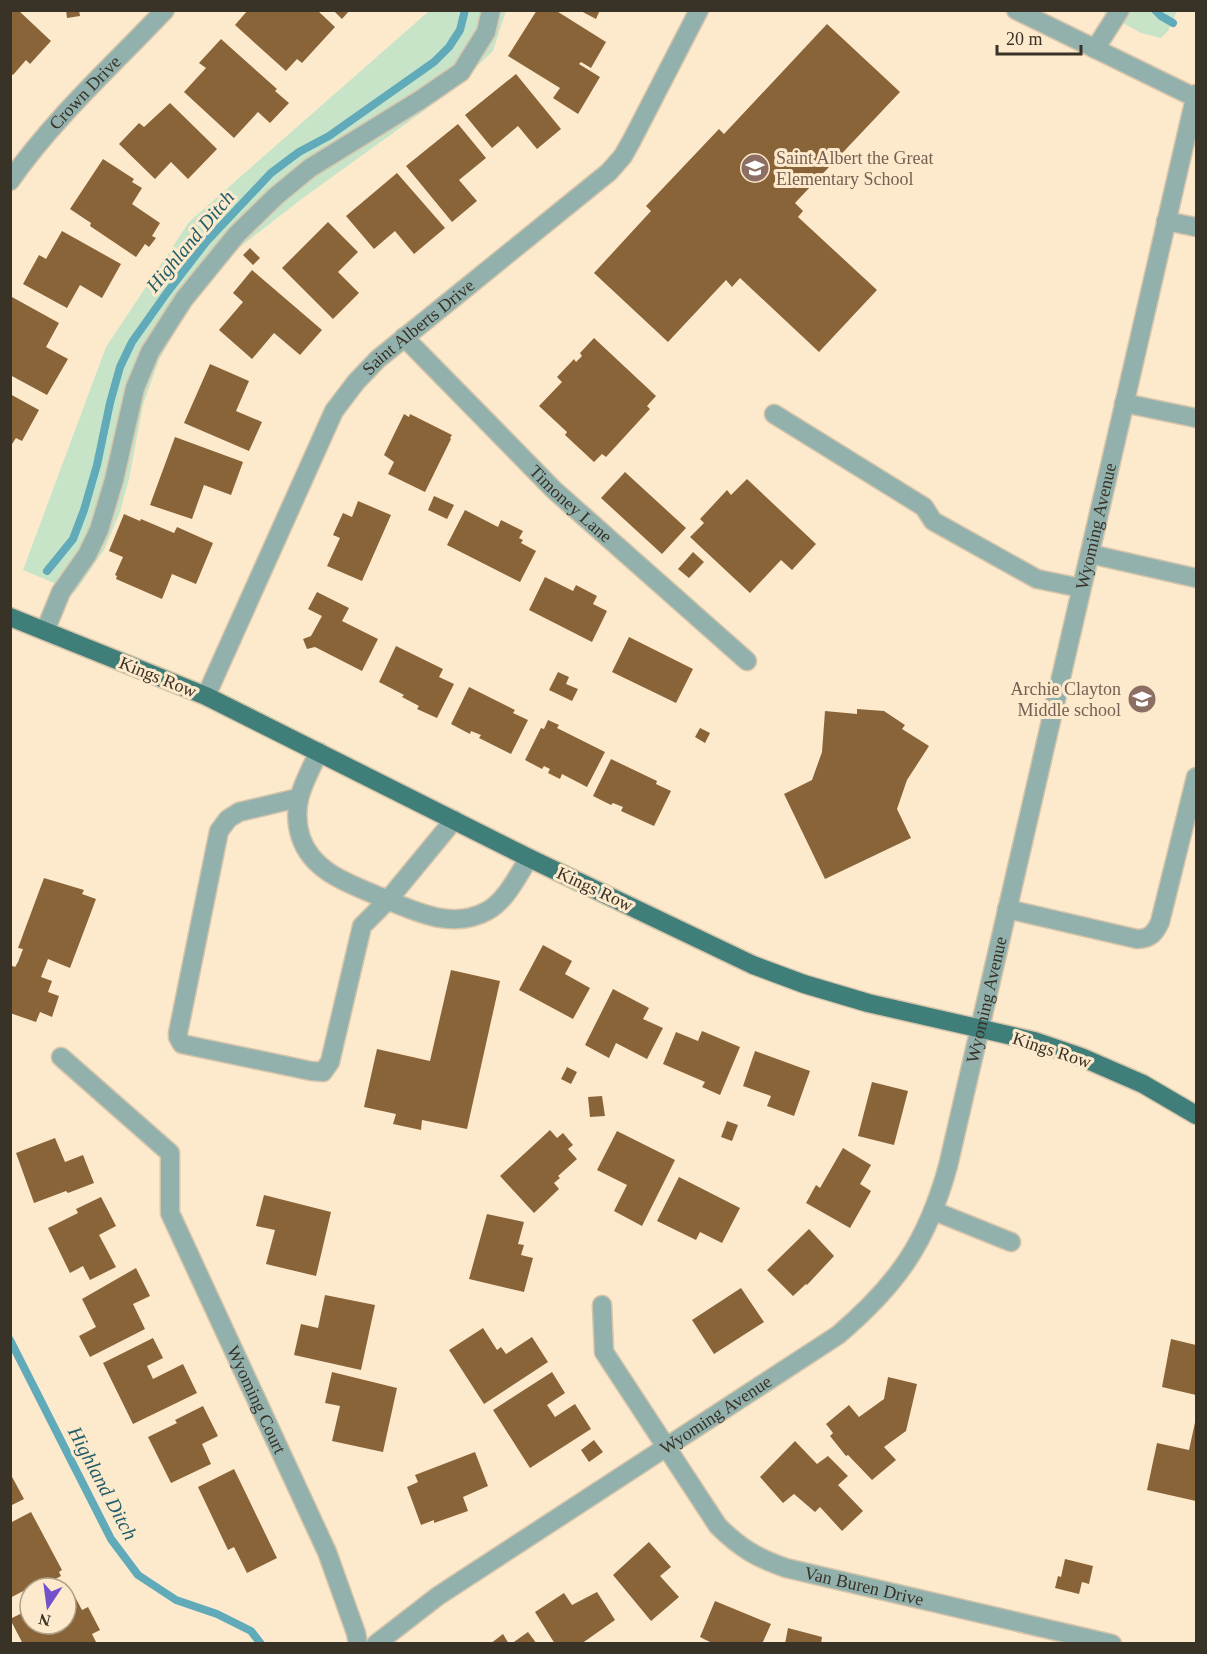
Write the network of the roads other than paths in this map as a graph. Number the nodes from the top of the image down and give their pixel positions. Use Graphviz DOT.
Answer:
graph roads {
  1 [pos="165,10"];
  2 [pos="491,10"];
  3 [pos="699,10"];
  4 [pos="1016,10"];
  5 [pos="1120,10"];
  6 [pos="1095,49"];
  7 [pos="1196,96"];
  8 [pos="10,181"];
  9 [pos="1166,221"];
  10 [pos="1197,227"];
  11 [pos="404,337"];
  12 [pos="1124,403"];
  13 [pos="774,414"];
  14 [pos="1197,418"];
  15 [pos="1090,554"];
  16 [pos="1197,578"];
  17 [pos="1081,588"];
  18 [pos="10,617"];
  19 [pos="45,631"];
  20 [pos="747,661"];
  21 [pos="206,696"];
  22 [pos="319,752"];
  23 [pos="1197,777"];
  24 [pos="297,798"];
  25 [pos="454,820"];
  26 [pos="529,858"];
  27 [pos="388,900"];
  28 [pos="1007,909"];
  29 [pos="980,1029"];
  30 [pos="61,1057"];
  31 [pos="1197,1115"];
  32 [pos="934,1211"];
  33 [pos="1011,1242"];
  34 [pos="602,1305"];
  35 [pos="665,1448"];
  36 [pos="358,1644"];
  37 [pos="376,1644"];
  38 [pos="1112,1644"];
  1 -- 8 [label="street, Crown Drive"];
  2 -- 19 [label="street"];
  3 -- 11 [label="street, Saint Alberts Drive"];
  4 -- 6 [label="street"];
  5 -- 6 [label="street"];
  6 -- 7 [label="street"];
  7 -- 9 [label="street, Wyoming Avenue"];
  9 -- 10 [label="street"];
  9 -- 12 [label="street, Wyoming Avenue"];
  11 -- 20 [label="street, Timoney Lane"];
  11 -- 21 [label="street, Saint Alberts Drive"];
  12 -- 14 [label="street"];
  12 -- 15 [label="street, Wyoming Avenue"];
  13 -- 17 [label="street"];
  15 -- 16 [label="street"];
  15 -- 17 [label="street, Wyoming Avenue"];
  17 -- 28 [label="street, Wyoming Avenue"];
  18 -- 19 [label="main road, Kings Row"];
  19 -- 21 [label="main road, Kings Row"];
  21 -- 22 [label="main road, Kings Row"];
  22 -- 24 [label="street"];
  22 -- 25 [label="main road, Kings Row"];
  23 -- 28 [label="street"];
  24 -- 27 [label="street"];
  24 -- 27 [label="street"];
  25 -- 26 [label="main road, Kings Row"];
  25 -- 27 [label="street"];
  26 -- 27 [label="street"];
  26 -- 29 [label="main road, Kings Row"];
  28 -- 29 [label="street, Wyoming Avenue"];
  29 -- 31 [label="main road, Kings Row"];
  29 -- 32 [label="street, Wyoming Avenue"];
  30 -- 36 [label="street, Wyoming Court"];
  32 -- 33 [label="street"];
  32 -- 35 [label="street, Wyoming Avenue"];
  34 -- 35 [label="street, Van Buren Drive"];
  35 -- 37 [label="street, Wyoming Avenue"];
  35 -- 38 [label="street, Van Buren Drive"];
}
